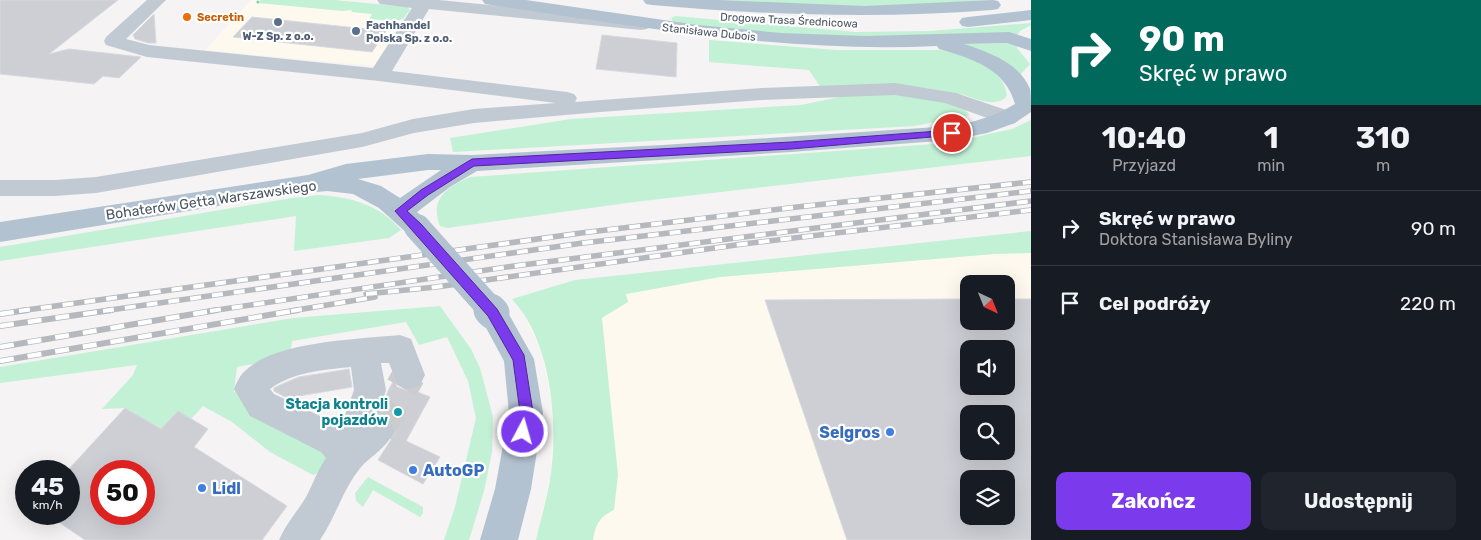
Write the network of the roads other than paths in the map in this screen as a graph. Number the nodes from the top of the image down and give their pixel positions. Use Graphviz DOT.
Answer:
graph roads {
  1 [pos="157,0"];
  2 [pos="386,0"];
  3 [pos="491,0"];
  4 [pos="548,0"];
  5 [pos="652,0"];
  6 [pos="1028,0"];
  7 [pos="424,3"];
  8 [pos="1031,15"];
  9 [pos="672,28"];
  10 [pos="924,41"];
  11 [pos="1031,44"];
  12 [pos="380,75"];
  13 [pos="600,106"];
  14 [pos="1021,109"];
  15 [pos="464,162"];
  16 [pos="308,184"];
  17 [pos="0,188"];
  18 [pos="401,212"];
  19 [pos="0,232"];
  20 [pos="364,352"];
  21 [pos="409,374"];
  22 [pos="377,432"];
  23 [pos="346,458"];
  24 [pos="298,540"];
  25 [pos="499,540"];
  1 -- 12 [label="street"];
  2 -- 7 [label="street, Stanisława Dubois"];
  3 -- 9 [label="main road"];
  4 -- 8 [label="main road, Drogowa Trasa Średnicowa"];
  5 -- 6 [label="main road, Drogowa Trasa Średnicowa"];
  7 -- 9 [label="street, Stanisława Dubois"];
  7 -- 12 [label="street"];
  9 -- 10 [label="main road, Stanisława Dubois"];
  10 -- 11 [label="main road, Stanisława Dubois"];
  10 -- 14 [label="main road"];
  12 -- 13 [label="street"];
  13 -- 14 [label="street"];
  13 -- 17 [label="street"];
  14 -- 15 [label="main road"];
  15 -- 16 [label="main road"];
  15 -- 18 [label="main road"];
  16 -- 18 [label="main road, Bohaterów Getta Warszawskiego"];
  16 -- 19 [label="main road, Bohaterów Getta Warszawskiego"];
  18 -- 25 [label="main road, Bohaterów Getta Warszawskiego, bridge"];
  20 -- 21 [label="street"];
  20 -- 23 [label="street"];
  20 -- 23 [label="street"];
  22 -- 23 [label="street"];
  23 -- 24 [label="street"];
}
